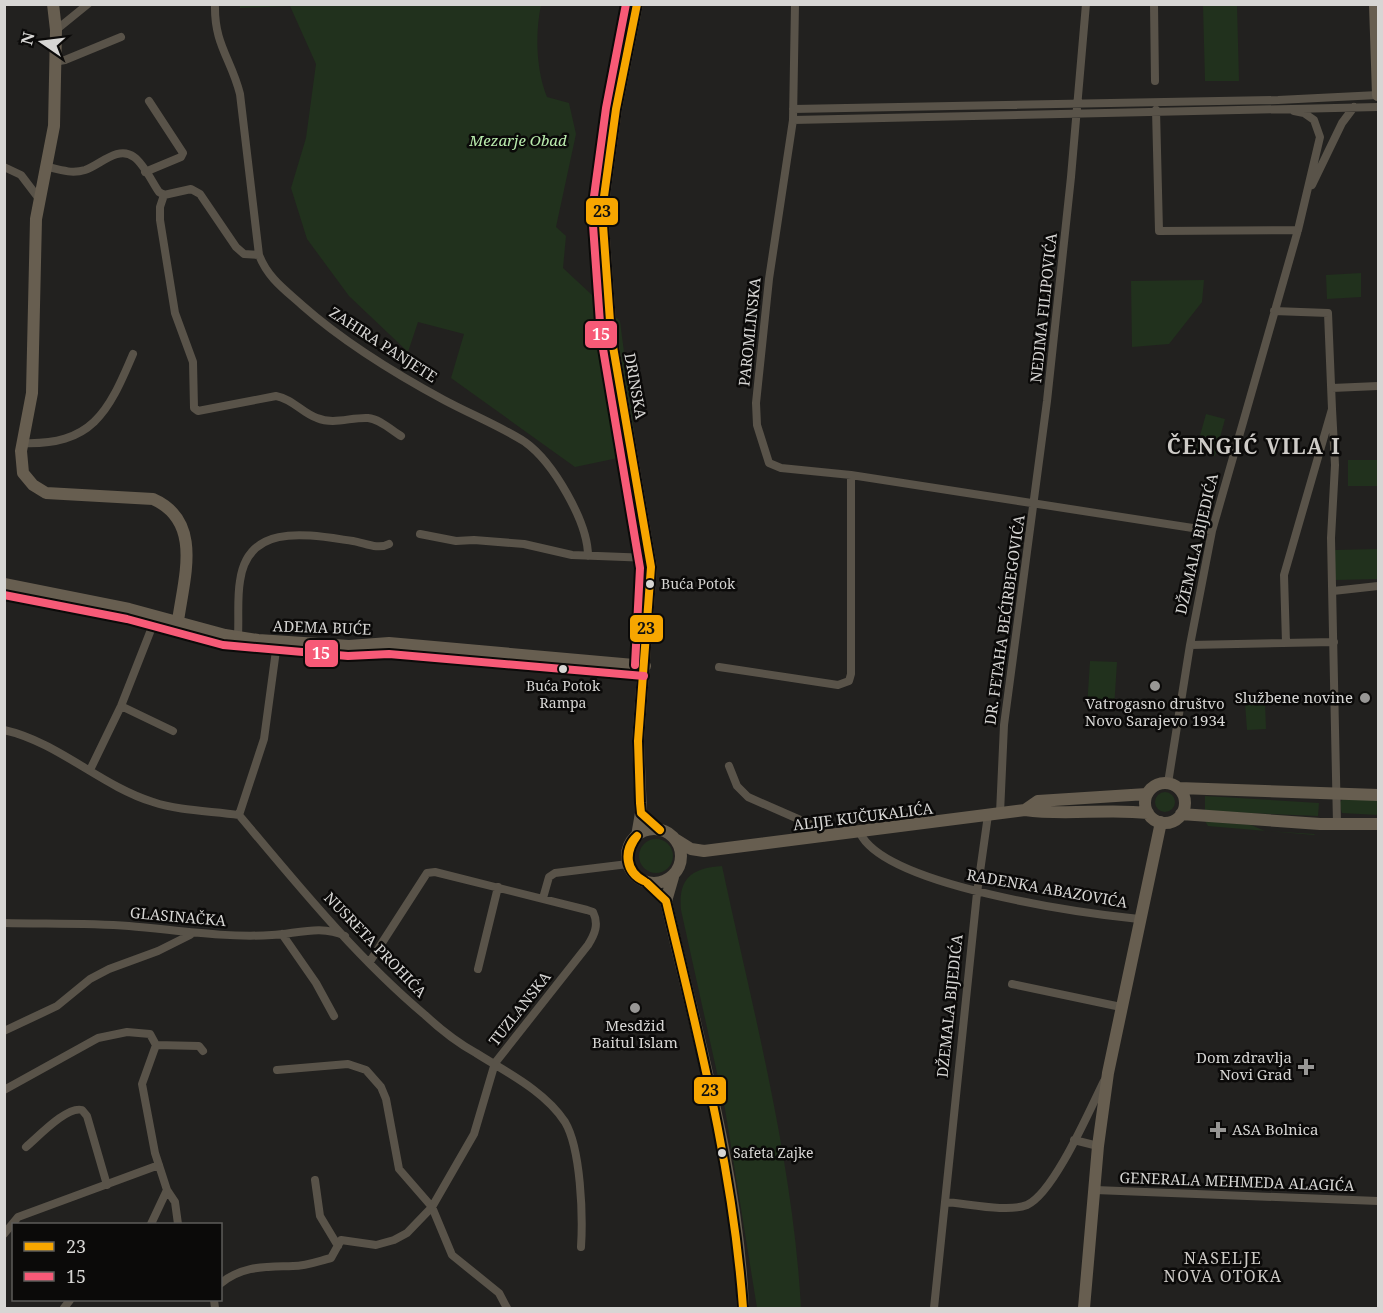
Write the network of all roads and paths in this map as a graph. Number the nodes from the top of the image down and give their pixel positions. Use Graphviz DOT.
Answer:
graph roads {
  1 [pos="53,4"];
  2 [pos="88,4"];
  3 [pos="215,4"];
  4 [pos="637,4"];
  5 [pos="795,4"];
  6 [pos="1086,4"];
  7 [pos="1154,4"];
  8 [pos="1375,4"];
  9 [pos="56,30"];
  10 [pos="121,37"];
  11 [pos="54,62"];
  12 [pos="1155,81"];
  13 [pos="1378,95"];
  14 [pos="149,101"];
  15 [pos="1156,102"];
  16 [pos="1076,104"];
  17 [pos="1378,107"];
  18 [pos="1353,108"];
  19 [pos="793,109"];
  20 [pos="1294,111"];
  21 [pos="1156,114"];
  22 [pos="1076,115"];
  23 [pos="792,120"];
  24 [pos="4,167"];
  25 [pos="48,167"];
  26 [pos="145,172"];
  27 [pos="1308,191"];
  28 [pos="164,195"];
  29 [pos="40,200"];
  30 [pos="1298,230"];
  31 [pos="259,255"];
  32 [pos="1274,311"];
  33 [pos="133,354"];
  34 [pos="1378,386"];
  35 [pos="1332,388"];
  36 [pos="1332,409"];
  37 [pos="401,436"];
  38 [pos="21,443"];
  39 [pos="851,475"];
  40 [pos="1034,503"];
  41 [pos="1212,531"];
  42 [pos="420,534"];
  43 [pos="389,544"];
  44 [pos="588,556"];
  45 [pos="650,558"];
  46 [pos="4,584"];
  47 [pos="1378,586"];
  48 [pos="1333,591"];
  49 [pos="156,617"];
  50 [pos="178,621"];
  51 [pos="238,636"];
  52 [pos="1334,642"];
  53 [pos="277,643"];
  54 [pos="1286,643"];
  55 [pos="1190,645"];
  56 [pos="645,666"];
  57 [pos="719,667"];
  58 [pos="121,706"];
  59 [pos="4,730"];
  60 [pos="173,731"];
  61 [pos="729,766"];
  62 [pos="90,770"];
  63 [pos="1173,785"];
  64 [pos="1337,793"];
  65 [pos="1147,794"];
  66 [pos="1378,795"];
  67 [pos="1025,810"];
  68 [pos="641,813"];
  69 [pos="1148,813"];
  70 [pos="994,814"];
  71 [pos="1181,814"];
  72 [pos="239,815"];
  73 [pos="1161,822"];
  74 [pos="1337,824"];
  75 [pos="1378,824"];
  76 [pos="660,830"];
  77 [pos="860,833"];
  78 [pos="637,836"];
  79 [pos="825,837"];
  80 [pos="675,839"];
  81 [pos="704,851"];
  82 [pos="628,864"];
  83 [pos="675,873"];
  84 [pos="647,882"];
  85 [pos="498,887"];
  86 [pos="977,892"];
  87 [pos="543,898"];
  88 [pos="666,901"];
  89 [pos="1138,919"];
  90 [pos="4,923"];
  91 [pos="191,934"];
  92 [pos="282,934"];
  93 [pos="348,938"];
  94 [pos="369,963"];
  95 [pos="478,969"];
  96 [pos="1012,984"];
  97 [pos="1121,1007"];
  98 [pos="334,1016"];
  99 [pos="4,1031"];
  100 [pos="156,1045"];
  101 [pos="203,1051"];
  102 [pos="495,1062"];
  103 [pos="277,1070"];
  104 [pos="1108,1073"];
  105 [pos="4,1090"];
  106 [pos="1074,1140"];
  107 [pos="1098,1146"];
  108 [pos="26,1147"];
  109 [pos="159,1165"];
  110 [pos="315,1180"];
  111 [pos="107,1185"];
  112 [pos="166,1190"];
  113 [pos="1095,1190"];
  114 [pos="1378,1201"];
  115 [pos="945,1202"];
  116 [pos="432,1207"];
  117 [pos="13,1223"];
  118 [pos="151,1223"];
  119 [pos="178,1223"];
  120 [pos="338,1246"];
  121 [pos="581,1247"];
  122 [pos="222,1283"];
  123 [pos="507,1308"];
  124 [pos="743,1308"];
  125 [pos="934,1308"];
  126 [pos="1084,1308"];
  1 -- 9 [label="main road"];
  2 -- 9 [label="street"];
  3 -- 31 [label="street, ZAHIRA PANJETE"];
  4 -- 45 [label="main road, DRINSKA"];
  5 -- 19 [label="street, PAROMLINSKA"];
  6 -- 16 [label="street, NEDIMA FILIPOVIĆA"];
  7 -- 12 [label="street"];
  8 -- 13 [label="main road"];
  9 -- 11 [label="main road"];
  10 -- 11 [label="street"];
  11 -- 25 [label="main road"];
  13 -- 15 [label="street"];
  13 -- 18 [label="street"];
  14 -- 26 [label="street"];
  15 -- 16 [label="street"];
  15 -- 21 [label="street"];
  16 -- 19 [label="street"];
  16 -- 22 [label="street, NEDIMA FILIPOVIĆA"];
  17 -- 18 [label="street"];
  18 -- 20 [label="street"];
  18 -- 27 [label="street, DŽEMALA BIJEDIĆA"];
  19 -- 23 [label="street, PAROMLINSKA"];
  20 -- 21 [label="street"];
  20 -- 27 [label="street, DŽEMALA BIJEDIĆA"];
  21 -- 22 [label="street"];
  21 -- 30 [label="street"];
  22 -- 23 [label="street"];
  22 -- 40 [label="street, NEDIMA FILIPOVIĆA"];
  23 -- 39 [label="street, PAROMLINSKA"];
  24 -- 29 [label="street"];
  25 -- 26 [label="street"];
  25 -- 29 [label="main road"];
  26 -- 28 [label="street"];
  27 -- 30 [label="street, DŽEMALA BIJEDIĆA"];
  28 -- 31 [label="street"];
  28 -- 37 [label="street"];
  29 -- 38 [label="main road"];
  30 -- 32 [label="street, DŽEMALA BIJEDIĆA"];
  31 -- 44 [label="street, ZAHIRA PANJETE"];
  32 -- 35 [label="street"];
  32 -- 41 [label="street, DŽEMALA BIJEDIĆA"];
  33 -- 38 [label="street"];
  34 -- 35 [label="street"];
  35 -- 36 [label="street"];
  36 -- 48 [label="street"];
  36 -- 54 [label="street"];
  38 -- 50 [label="main road"];
  39 -- 40 [label="street, PAROMLINSKA"];
  39 -- 57 [label="street"];
  40 -- 41 [label="street, DR. FETAHA BEĆIRBEGOVIĆA"];
  40 -- 70 [label="street, DR. FETAHA BEĆIRBEGOVIĆA"];
  41 -- 55 [label="street, DŽEMALA BIJEDIĆA"];
  42 -- 44 [label="street"];
  43 -- 51 [label="street"];
  44 -- 45 [label="street"];
  45 -- 56 [label="main road, DRINSKA"];
  46 -- 49 [label="main road, ADEMA BUĆE"];
  47 -- 48 [label="street"];
  48 -- 52 [label="street"];
  49 -- 50 [label="main road, ADEMA BUĆE"];
  49 -- 58 [label="street"];
  50 -- 51 [label="main road, ADEMA BUĆE"];
  51 -- 53 [label="main road, ADEMA BUĆE"];
  52 -- 54 [label="street"];
  52 -- 64 [label="street"];
  53 -- 56 [label="main road, ADEMA BUĆE"];
  53 -- 72 [label="street"];
  54 -- 55 [label="street"];
  55 -- 63 [label="street, DŽEMALA BIJEDIĆA"];
  56 -- 68 [label="main road"];
  58 -- 60 [label="street"];
  58 -- 62 [label="street"];
  59 -- 62 [label="street"];
  61 -- 79 [label="street"];
  62 -- 72 [label="street"];
  63 -- 64 [label="main road"];
  63 -- 65 [label="main road"];
  63 -- 71 [label="main road"];
  64 -- 66 [label="main road"];
  64 -- 74 [label="street"];
  65 -- 67 [label="main road, ALIJE KUČUKALIĆA"];
  65 -- 69 [label="main road"];
  67 -- 69 [label="main road, ALIJE KUČUKALIĆA"];
  67 -- 70 [label="main road, ALIJE KUČUKALIĆA"];
  68 -- 76 [label="main road"];
  68 -- 78 [label="main road"];
  69 -- 73 [label="main road"];
  70 -- 77 [label="main road, ALIJE KUČUKALIĆA"];
  70 -- 86 [label="street, DŽEMALA BIJEDIĆA"];
  71 -- 73 [label="main road"];
  71 -- 74 [label="main road"];
  72 -- 93 [label="street, NUSRETA PROHIĆA"];
  73 -- 89 [label="main road"];
  74 -- 75 [label="main road"];
  76 -- 78 [label="main road"];
  76 -- 80 [label="main road"];
  77 -- 79 [label="main road, ALIJE KUČUKALIĆA"];
  77 -- 86 [label="street, RADENKA ABAZOVIĆA"];
  78 -- 82 [label="main road"];
  79 -- 81 [label="main road, ALIJE KUČUKALIĆA"];
  80 -- 81 [label="main road, ALIJE KUČUKALIĆA"];
  80 -- 83 [label="main road"];
  81 -- 83 [label="main road, ALIJE KUČUKALIĆA"];
  82 -- 84 [label="main road"];
  82 -- 87 [label="street"];
  83 -- 84 [label="main road"];
  83 -- 88 [label="main road"];
  84 -- 88 [label="main road"];
  85 -- 87 [label="street, TUZLANSKA"];
  85 -- 94 [label="street, TUZLANSKA"];
  85 -- 95 [label="street"];
  86 -- 89 [label="street, RADENKA ABAZOVIĆA"];
  86 -- 115 [label="street, DŽEMALA BIJEDIĆA"];
  87 -- 102 [label="street, TUZLANSKA"];
  88 -- 124 [label="main road"];
  89 -- 97 [label="main road"];
  90 -- 91 [label="street, GLASINAČKA"];
  91 -- 92 [label="street, GLASINAČKA"];
  91 -- 99 [label="street"];
  92 -- 93 [label="street, GLASINAČKA"];
  92 -- 98 [label="street"];
  93 -- 94 [label="street, NUSRETA PROHIĆA"];
  94 -- 102 [label="street, NUSRETA PROHIĆA"];
  96 -- 97 [label="street"];
  97 -- 104 [label="main road"];
  100 -- 101 [label="street"];
  100 -- 105 [label="street"];
  100 -- 109 [label="street"];
  102 -- 116 [label="street, TUZLANSKA"];
  102 -- 121 [label="street, NUSRETA PROHIĆA"];
  103 -- 116 [label="street"];
  104 -- 106 [label="street"];
  104 -- 107 [label="main road"];
  106 -- 107 [label="street"];
  106 -- 115 [label="street"];
  107 -- 113 [label="main road"];
  108 -- 111 [label="street"];
  109 -- 111 [label="street"];
  109 -- 112 [label="street"];
  110 -- 120 [label="street"];
  111 -- 117 [label="street"];
  112 -- 118 [label="street"];
  112 -- 119 [label="street"];
  113 -- 114 [label="street, GENERALA MEHMEDA ALAGIĆA"];
  113 -- 126 [label="main road"];
  115 -- 125 [label="street, DŽEMALA BIJEDIĆA"];
  116 -- 120 [label="street, TUZLANSKA"];
  116 -- 123 [label="street"];
  120 -- 122 [label="street, TUZLANSKA"];
}
